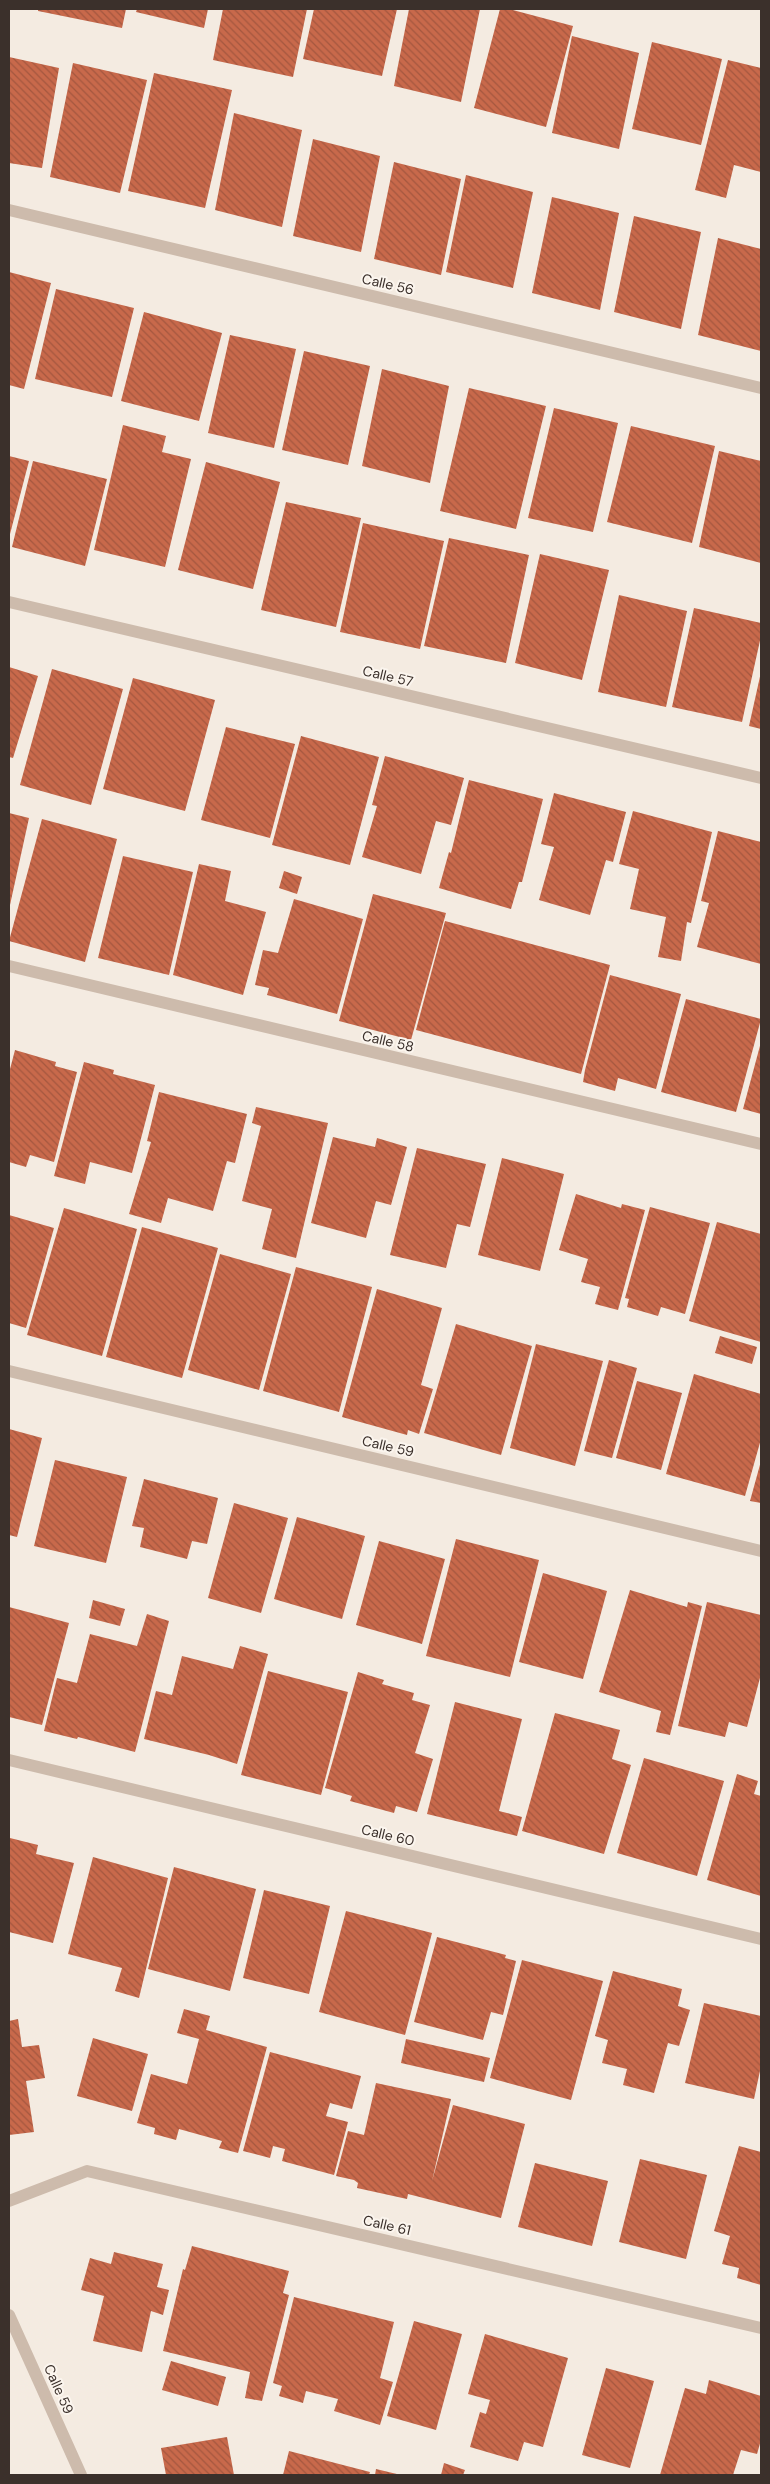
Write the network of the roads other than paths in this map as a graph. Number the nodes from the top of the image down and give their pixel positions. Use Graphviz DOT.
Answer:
graph roads {
  1 [pos="9,210"];
  2 [pos="761,388"];
  3 [pos="9,602"];
  4 [pos="761,778"];
  5 [pos="9,966"];
  6 [pos="761,1144"];
  7 [pos="9,1371"];
  8 [pos="761,1550"];
  9 [pos="9,1760"];
  10 [pos="761,1939"];
  11 [pos="9,2201"];
  12 [pos="9,2315"];
  13 [pos="761,2328"];
  14 [pos="81,2475"];
  1 -- 2 [label="street, Calle 56"];
  3 -- 4 [label="street, Calle 57"];
  5 -- 6 [label="street, Calle 58"];
  7 -- 8 [label="street, Calle 59"];
  9 -- 10 [label="street, Calle 60"];
  11 -- 13 [label="street, Calle 61"];
  12 -- 14 [label="street, Calle 59"];
}
